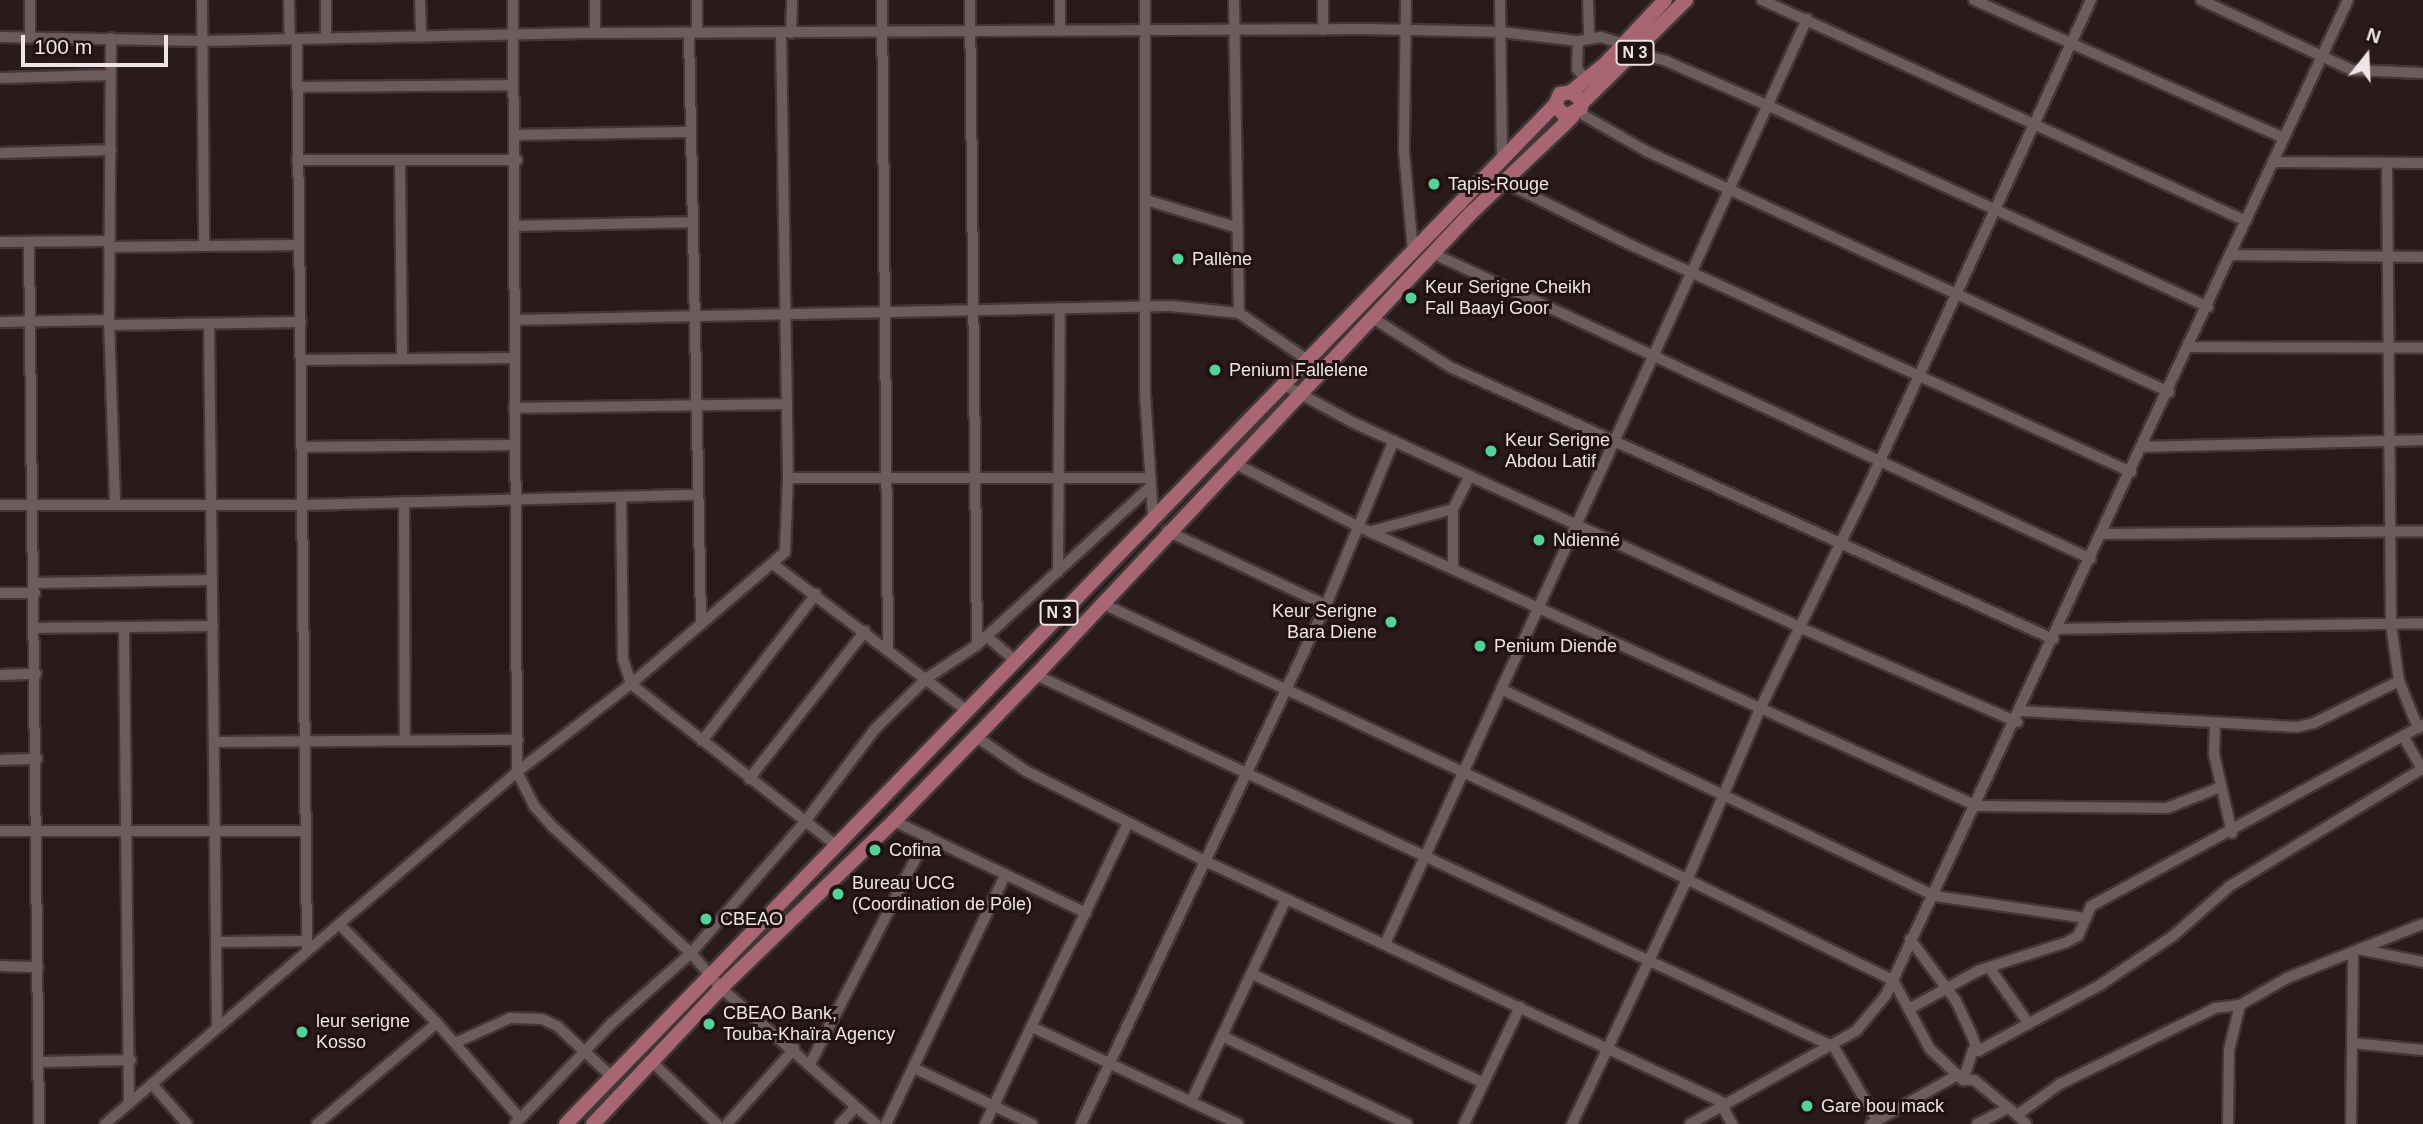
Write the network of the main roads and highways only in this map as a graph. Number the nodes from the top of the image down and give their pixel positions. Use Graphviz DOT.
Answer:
graph roads {
  1 [pos="1665,0"];
  2 [pos="1686,0"];
  3 [pos="1629,49"];
  4 [pos="1571,92"];
  5 [pos="1555,105"];
  6 [pos="1577,111"];
  7 [pos="600,1122"];
  8 [pos="566,1124"];
  1 -- 3 [label="main road, N 3"];
  2 -- 3 [label="main road, N 3"];
  3 -- 4 [label="main road, N 3"];
  3 -- 6 [label="main road, N 3"];
  4 -- 5 [label="main road"];
  4 -- 6 [label="main road"];
  5 -- 6 [label="main road"];
  5 -- 8 [label="main road, N 3"];
  6 -- 7 [label="main road, N 3"];
}
